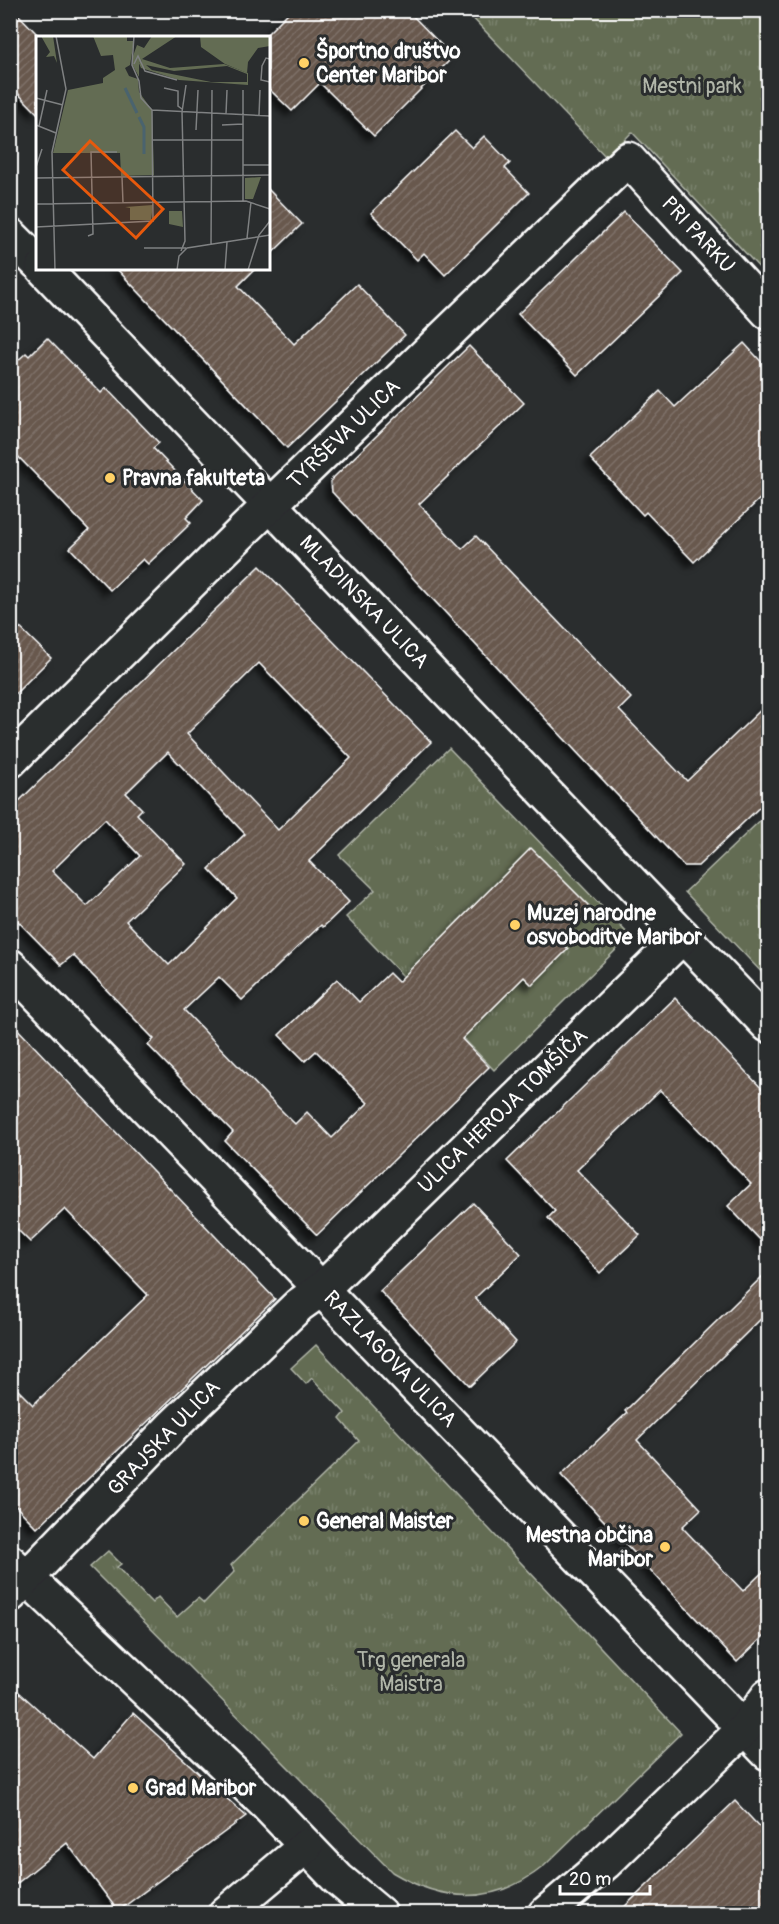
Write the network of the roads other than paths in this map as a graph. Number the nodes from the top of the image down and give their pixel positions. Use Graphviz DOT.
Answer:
graph roads {
  1 [pos="628,159"];
  2 [pos="10,235"];
  3 [pos="36,261"];
  4 [pos="45,270"];
  5 [pos="768,312"];
  6 [pos="271,505"];
  7 [pos="10,761"];
  8 [pos="683,936"];
  9 [pos="10,966"];
  10 [pos="768,1025"];
  11 [pos="323,1288"];
  12 [pos="16,1578"];
  13 [pos="768,1696"];
  14 [pos="745,1728"];
  15 [pos="768,1753"];
  16 [pos="306,1846"];
  17 [pos="225,1914"];
  18 [pos="380,1914"];
  19 [pos="545,1914"];
  1 -- 5 [label="street, PRI PARKU"];
  1 -- 6 [label="street, TYRŠEVA ULICA"];
  2 -- 3 [label="street"];
  4 -- 6 [label="street, MLADINSKA ULICA"];
  6 -- 7 [label="street, TYRŠEVA ULICA"];
  6 -- 8 [label="street, MLADINSKA ULICA"];
  8 -- 10 [label="street, MLADINSKA ULICA"];
  8 -- 11 [label="street, ULICA HEROJA TOMŠIČA"];
  9 -- 11 [label="street, RAZLAGOVA ULICA"];
  11 -- 12 [label="street, GRAJSKA ULICA"];
  11 -- 14 [label="street, RAZLAGOVA ULICA"];
  12 -- 16 [label="street"];
  13 -- 14 [label="street"];
  14 -- 15 [label="street, RAZLAGOVA ULICA"];
  14 -- 19 [label="street"];
  16 -- 17 [label="street"];
  16 -- 18 [label="street"];
}
